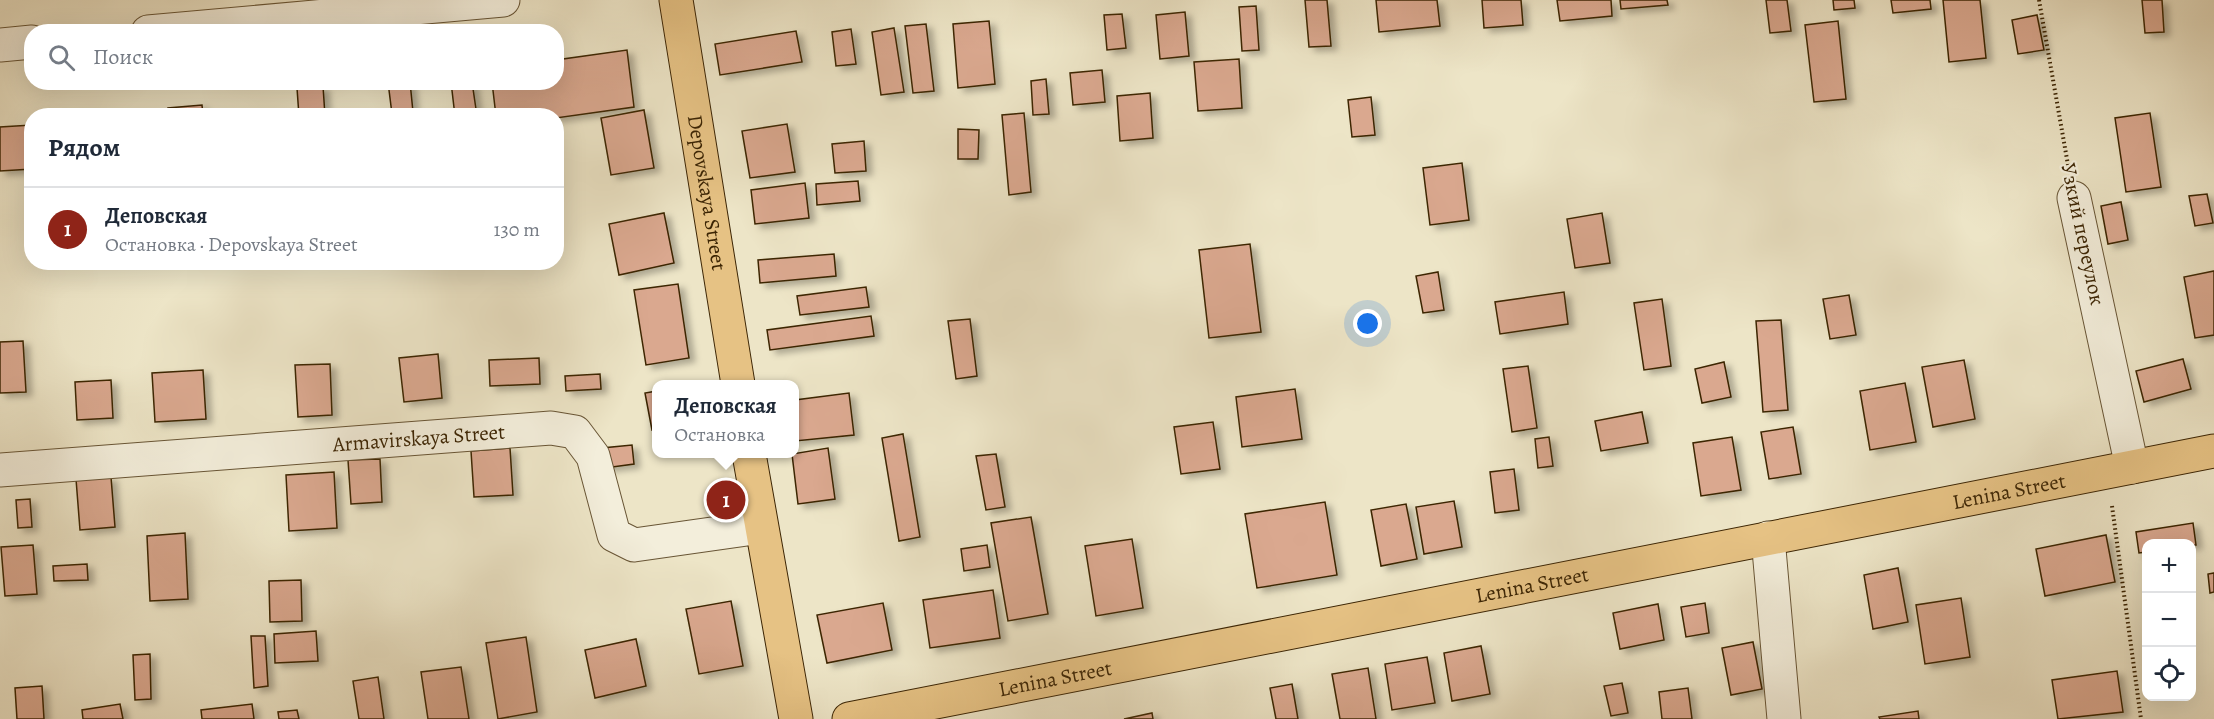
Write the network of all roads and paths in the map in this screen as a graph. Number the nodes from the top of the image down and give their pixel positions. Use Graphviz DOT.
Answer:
graph roads {
  1 [pos="503,0"];
  2 [pos="676,0"];
  3 [pos="2039,0"];
  4 [pos="237,24"];
  5 [pos="24,43"];
  6 [pos="0,45"];
  7 [pos="2074,198"];
  8 [pos="737,380"];
  9 [pos="2214,451"];
  10 [pos="750,458"];
  11 [pos="0,470"];
  12 [pos="2120,470"];
  13 [pos="761,527"];
  14 [pos="1768,538"];
  15 [pos="796,719"];
  16 [pos="849,719"];
  17 [pos="1784,719"];
  18 [pos="2141,719"];
  1 -- 4 [label="street"];
  2 -- 8 [label="main road, Depovskaya Street"];
  3 -- 7 [label="path, Узкий переулок"];
  5 -- 6 [label="street"];
  7 -- 12 [label="street, Узкий переулок"];
  9 -- 12 [label="main road, Lenina Street"];
  10 -- 13 [label="main road"];
  11 -- 13 [label="street, Armavirskaya Street"];
  12 -- 14 [label="main road, Lenina Street"];
  12 -- 18 [label="path"];
  13 -- 15 [label="main road"];
  14 -- 16 [label="main road, Lenina Street"];
  14 -- 17 [label="street"];
}
